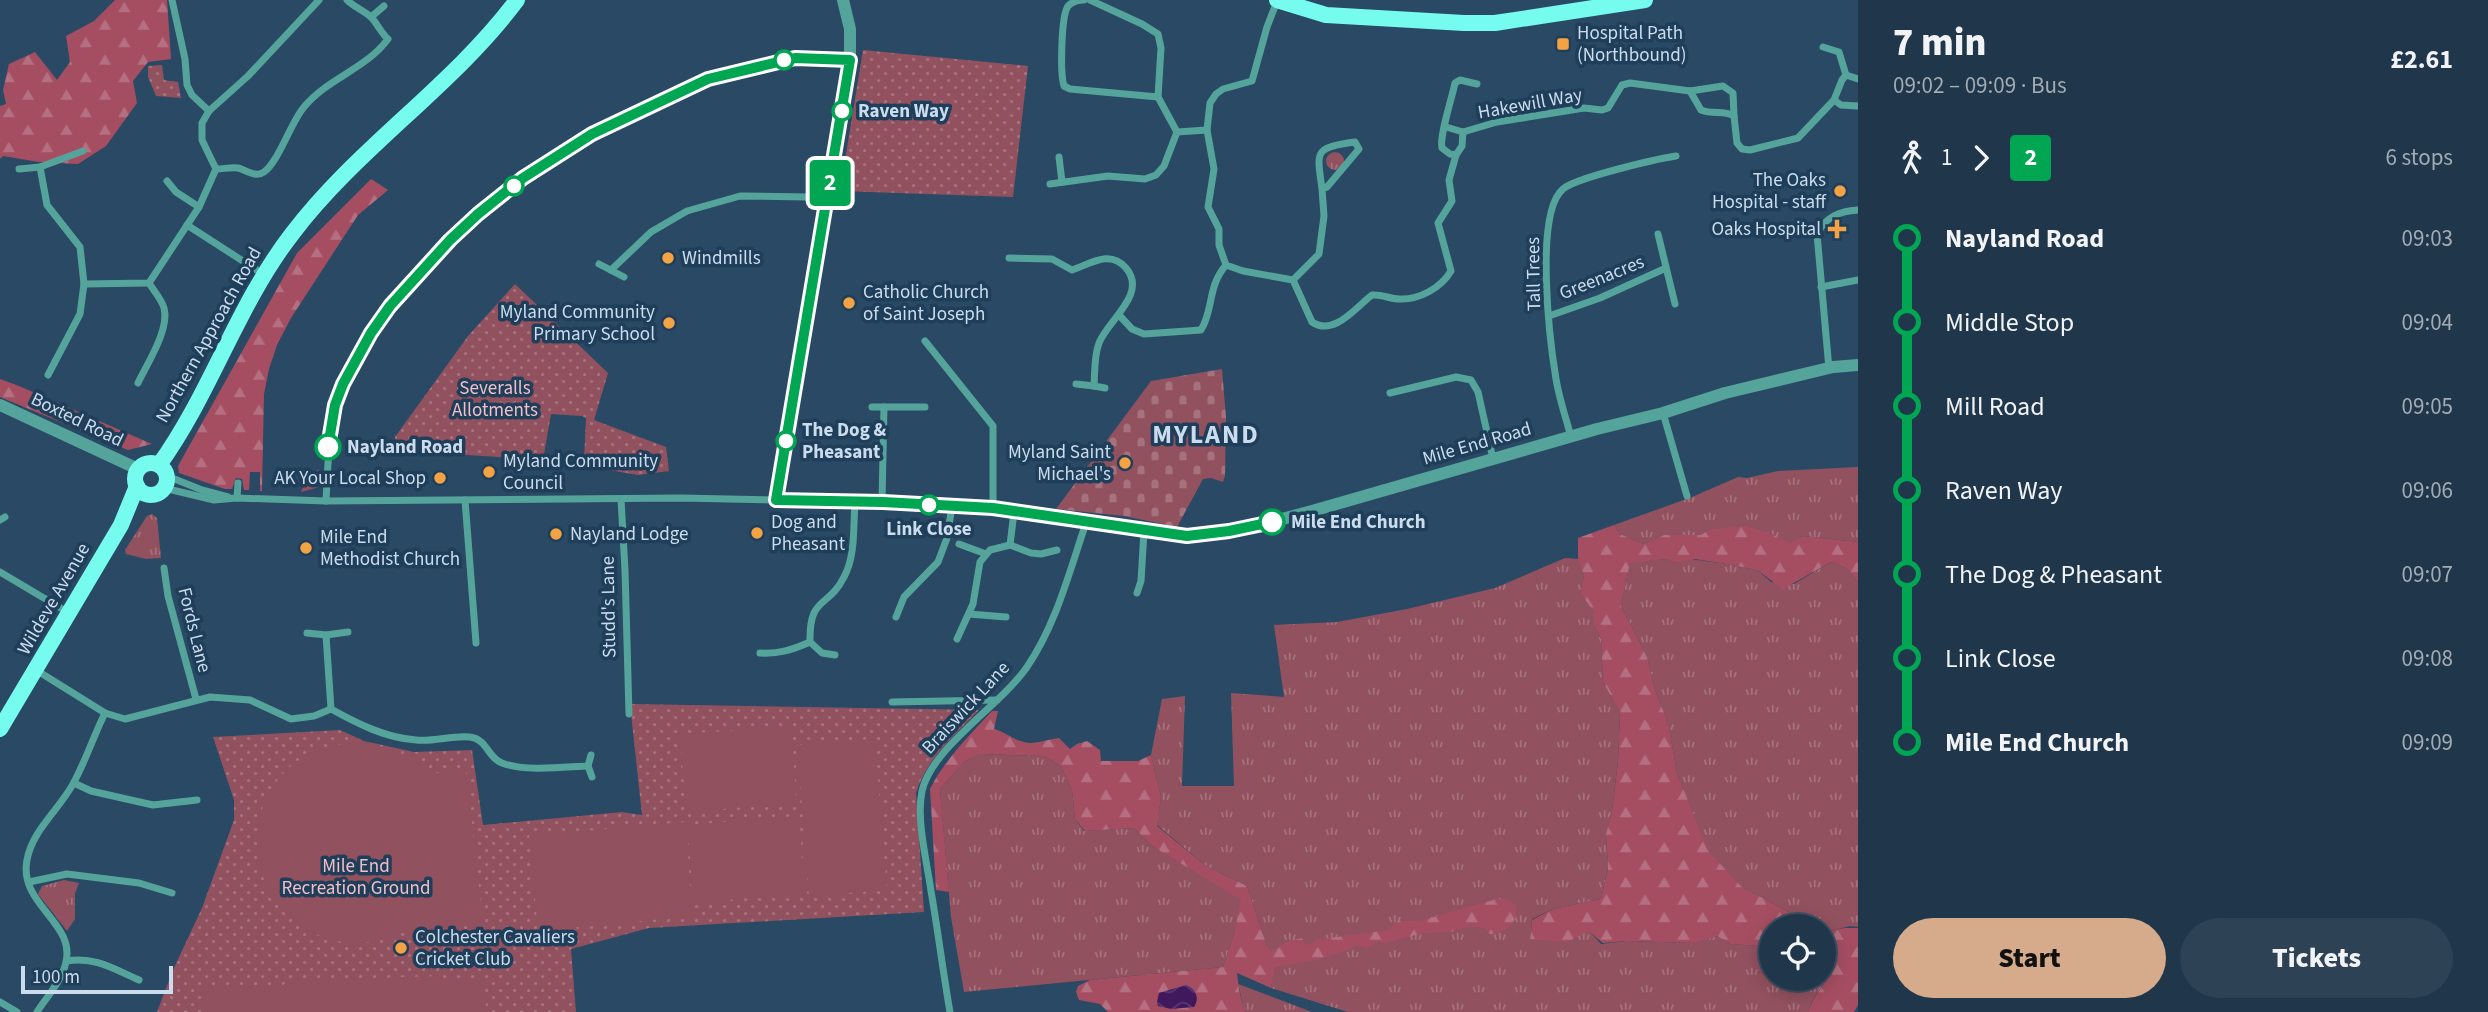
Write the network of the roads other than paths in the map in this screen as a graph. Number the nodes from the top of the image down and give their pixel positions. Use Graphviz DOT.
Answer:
graph roads {
  1 [pos="172,0"];
  2 [pos="320,0"];
  3 [pos="347,0"];
  4 [pos="504,0"];
  5 [pos="517,0"];
  6 [pos="843,0"];
  7 [pos="1084,0"];
  8 [pos="1090,0"];
  9 [pos="1277,0"];
  10 [pos="1645,0"];
  11 [pos="384,6"];
  12 [pos="371,17"];
  13 [pos="1823,47"];
  14 [pos="476,49"];
  15 [pos="850,60"];
  16 [pos="1846,75"];
  17 [pos="1858,79"];
  18 [pos="1477,84"];
  19 [pos="1690,91"];
  20 [pos="1158,97"];
  21 [pos="1834,100"];
  22 [pos="1858,106"];
  23 [pos="209,111"];
  24 [pos="1734,116"];
  25 [pos="1446,127"];
  26 [pos="1207,130"];
  27 [pos="1177,132"];
  28 [pos="1463,132"];
  29 [pos="83,151"];
  30 [pos="1456,155"];
  31 [pos="1676,156"];
  32 [pos="1059,157"];
  33 [pos="40,167"];
  34 [pos="19,169"];
  35 [pos="216,169"];
  36 [pos="167,181"];
  37 [pos="1062,182"];
  38 [pos="1050,184"];
  39 [pos="1322,189"];
  40 [pos="827,201"];
  41 [pos="199,207"];
  42 [pos="1858,210"];
  43 [pos="187,225"];
  44 [pos="1658,234"];
  45 [pos="1009,258"];
  46 [pos="599,264"];
  47 [pos="1226,265"];
  48 [pos="1666,268"];
  49 [pos="611,270"];
  50 [pos="262,274"];
  51 [pos="624,277"];
  52 [pos="1293,280"];
  53 [pos="1858,280"];
  54 [pos="83,284"];
  55 [pos="149,284"];
  56 [pos="1821,287"];
  57 [pos="1675,304"];
  58 [pos="1119,315"];
  59 [pos="1549,316"];
  60 [pos="925,341"];
  61 [pos="53,346"];
  62 [pos="62,350"];
  63 [pos="1858,365"];
  64 [pos="1829,369"];
  65 [pos="48,374"];
  66 [pos="138,383"];
  67 [pos="1076,384"];
  68 [pos="1094,386"];
  69 [pos="1105,388"];
  70 [pos="1390,393"];
  71 [pos="0,405"];
  72 [pos="872,407"];
  73 [pos="884,407"];
  74 [pos="925,407"];
  75 [pos="1663,413"];
  76 [pos="1571,437"];
  77 [pos="1493,459"];
  78 [pos="138,469"];
  79 [pos="155,482"];
  80 [pos="238,483"];
  81 [pos="1687,496"];
  82 [pos="235,498"];
  83 [pos="621,499"];
  84 [pos="465,500"];
  85 [pos="776,500"];
  86 [pos="326,501"];
  87 [pos="855,502"];
  88 [pos="883,502"];
  89 [pos="952,506"];
  90 [pos="993,508"];
  91 [pos="1013,512"];
  92 [pos="1087,520"];
  93 [pos="1144,531"];
  94 [pos="959,544"];
  95 [pos="1010,545"];
  96 [pos="1057,550"];
  97 [pos="986,554"];
  98 [pos="164,568"];
  99 [pos="0,572"];
  100 [pos="1138,593"];
  101 [pos="69,613"];
  102 [pos="969,614"];
  103 [pos="896,617"];
  104 [pos="1006,617"];
  105 [pos="348,632"];
  106 [pos="307,633"];
  107 [pos="326,635"];
  108 [pos="957,639"];
  109 [pos="810,642"];
  110 [pos="476,643"];
  111 [pos="760,653"];
  112 [pos="835,654"];
  113 [pos="36,670"];
  114 [pos="196,699"];
  115 [pos="997,700"];
  116 [pos="891,702"];
  117 [pos="331,709"];
  118 [pos="105,713"];
  119 [pos="629,714"];
  120 [pos="0,729"];
  121 [pos="591,755"];
  122 [pos="588,766"];
  123 [pos="592,777"];
  124 [pos="74,783"];
  125 [pos="197,800"];
  126 [pos="29,882"];
  127 [pos="172,893"];
  128 [pos="66,961"];
  129 [pos="139,980"];
  130 [pos="1,1004"];
  131 [pos="17,1012"];
  132 [pos="37,1012"];
  133 [pos="950,1012"];
  1 -- 23 [label="street"];
  2 -- 23 [label="street"];
  3 -- 12 [label="street"];
  4 -- 14 [label="main road, Northern Approach Road"];
  5 -- 14 [label="main road, Northern Approach Road"];
  6 -- 15 [label="street"];
  7 -- 20 [label="street"];
  8 -- 20 [label="street"];
  9 -- 10 [label="main road"];
  9 -- 26 [label="street"];
  11 -- 12 [label="street"];
  12 -- 35 [label="street"];
  13 -- 16 [label="street"];
  14 -- 50 [label="main road, Northern Approach Road"];
  15 -- 40 [label="street"];
  15 -- 86 [label="street"];
  16 -- 17 [label="street"];
  16 -- 21 [label="street, Hakewill Way"];
  18 -- 25 [label="street, Hakewill Way"];
  19 -- 24 [label="street"];
  19 -- 24 [label="street, Hakewill Way"];
  19 -- 28 [label="street, Hakewill Way"];
  20 -- 27 [label="street"];
  21 -- 22 [label="street"];
  21 -- 24 [label="street, Hakewill Way"];
  23 -- 35 [label="street"];
  25 -- 28 [label="street, Hakewill Way"];
  25 -- 30 [label="street, Hakewill Way"];
  26 -- 27 [label="street"];
  26 -- 47 [label="street"];
  27 -- 37 [label="street"];
  28 -- 30 [label="street"];
  29 -- 33 [label="street"];
  30 -- 52 [label="street"];
  31 -- 59 [label="street, Tall Trees"];
  32 -- 37 [label="street"];
  33 -- 34 [label="street"];
  33 -- 54 [label="street"];
  35 -- 41 [label="street"];
  36 -- 41 [label="street"];
  37 -- 38 [label="street"];
  39 -- 39 [label="street"];
  39 -- 52 [label="street"];
  40 -- 49 [label="street"];
  40 -- 85 [label="street"];
  41 -- 43 [label="street"];
  42 -- 56 [label="street"];
  43 -- 50 [label="street"];
  43 -- 55 [label="street"];
  44 -- 48 [label="street, Greenacres"];
  45 -- 58 [label="street"];
  46 -- 49 [label="street"];
  47 -- 52 [label="street"];
  47 -- 58 [label="street"];
  48 -- 57 [label="street, Greenacres"];
  48 -- 59 [label="street, Greenacres"];
  49 -- 51 [label="street"];
  50 -- 79 [label="main road, Northern Approach Road"];
  53 -- 56 [label="street"];
  54 -- 55 [label="street"];
  54 -- 62 [label="street"];
  55 -- 66 [label="street"];
  56 -- 64 [label="street"];
  58 -- 68 [label="street"];
  59 -- 76 [label="street, Tall Trees"];
  60 -- 90 [label="street"];
  61 -- 62 [label="street"];
  62 -- 65 [label="street"];
  63 -- 64 [label="street, Mile End Road"];
  64 -- 75 [label="street, Mile End Road"];
  67 -- 68 [label="street"];
  68 -- 69 [label="street"];
  70 -- 77 [label="street"];
  71 -- 78 [label="street, Boxted Road"];
  72 -- 73 [label="street"];
  73 -- 74 [label="street"];
  73 -- 88 [label="street"];
  75 -- 76 [label="street, Mile End Road"];
  75 -- 81 [label="street"];
  76 -- 77 [label="street, Mile End Road"];
  77 -- 93 [label="street, Mile End Road"];
  78 -- 79 [label="main road"];
  79 -- 82 [label="street"];
  79 -- 101 [label="main road, Wildeve Avenue"];
  80 -- 82 [label="street"];
  82 -- 86 [label="street"];
  83 -- 84 [label="street"];
  83 -- 85 [label="street"];
  83 -- 119 [label="street, Studd's Lane"];
  84 -- 86 [label="street"];
  84 -- 110 [label="street"];
  85 -- 87 [label="street"];
  87 -- 88 [label="street"];
  87 -- 109 [label="street"];
  88 -- 89 [label="street"];
  89 -- 90 [label="street"];
  89 -- 103 [label="street"];
  90 -- 91 [label="street"];
  91 -- 92 [label="street"];
  91 -- 95 [label="street"];
  92 -- 93 [label="street, Mile End Road"];
  92 -- 115 [label="street, Braiswick Lane"];
  93 -- 100 [label="street"];
  94 -- 97 [label="street"];
  95 -- 96 [label="street"];
  95 -- 97 [label="street"];
  97 -- 102 [label="street"];
  98 -- 114 [label="street, Fords Lane"];
  99 -- 101 [label="street"];
  101 -- 113 [label="main road, Wildeve Avenue"];
  102 -- 104 [label="street"];
  102 -- 108 [label="street"];
  105 -- 107 [label="street"];
  106 -- 107 [label="street"];
  107 -- 117 [label="street"];
  109 -- 111 [label="street"];
  109 -- 112 [label="street"];
  113 -- 118 [label="street"];
  113 -- 120 [label="main road, Wildeve Avenue"];
  114 -- 117 [label="street"];
  114 -- 118 [label="street"];
  115 -- 116 [label="street"];
  115 -- 133 [label="street, Braiswick Lane"];
  117 -- 122 [label="street"];
  118 -- 124 [label="street"];
  121 -- 122 [label="street"];
  122 -- 123 [label="street"];
  124 -- 125 [label="street"];
  124 -- 126 [label="street"];
  126 -- 127 [label="street"];
  126 -- 128 [label="street"];
  128 -- 129 [label="street"];
  128 -- 132 [label="street"];
  130 -- 131 [label="street"];
}
